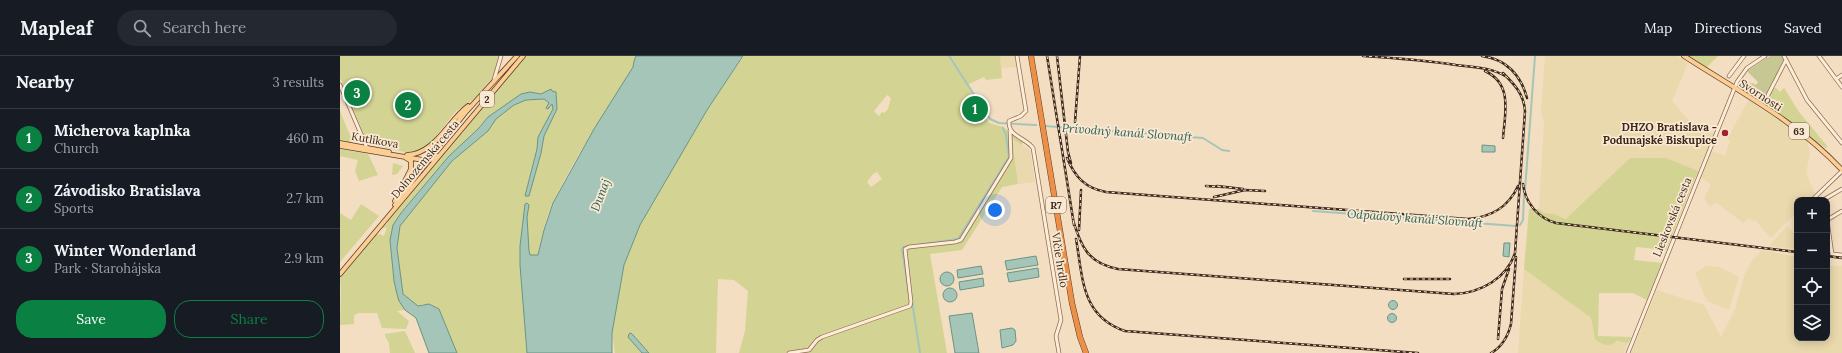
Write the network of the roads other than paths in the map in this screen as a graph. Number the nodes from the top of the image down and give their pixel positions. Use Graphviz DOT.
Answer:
graph roads {
  1 [pos="502,56"];
  2 [pos="517,56"];
  3 [pos="522,56"];
  4 [pos="1017,56"];
  5 [pos="1027,56"];
  6 [pos="1031,56"];
  7 [pos="1684,56"];
  8 [pos="1744,56"];
  9 [pos="1764,56"];
  10 [pos="1819,56"];
  11 [pos="1785,58"];
  12 [pos="1739,63"];
  13 [pos="1744,70"];
  14 [pos="1842,75"];
  15 [pos="1729,76"];
  16 [pos="1836,79"];
  17 [pos="492,83"];
  18 [pos="340,85"];
  19 [pos="1842,87"];
  20 [pos="1734,88"];
  21 [pos="1768,95"];
  22 [pos="476,100"];
  23 [pos="1010,130"];
  24 [pos="362,136"];
  25 [pos="340,143"];
  26 [pos="1842,143"];
  27 [pos="340,146"];
  28 [pos="356,146"];
  29 [pos="368,150"];
  30 [pos="443,152"];
  31 [pos="406,156"];
  32 [pos="423,160"];
  33 [pos="1842,170"];
  34 [pos="421,177"];
  35 [pos="1842,189"];
  36 [pos="1815,197"];
  37 [pos="1828,197"];
  38 [pos="392,208"];
  39 [pos="1842,211"];
  40 [pos="1830,218"];
  41 [pos="1829,233"];
  42 [pos="1842,255"];
  43 [pos="340,272"];
  44 [pos="789,353"];
  45 [pos="1059,353"];
  46 [pos="1082,353"];
  47 [pos="1086,353"];
  48 [pos="1628,353"];
  1 -- 17 [label="street"];
  2 -- 17 [label="main road, Dolnozemská cesta / 2"];
  3 -- 30 [label="main road, Dolnozemská cesta / 2"];
  4 -- 23 [label="street"];
  5 -- 46 [label="highway, R7"];
  6 -- 47 [label="highway, R7"];
  7 -- 20 [label="main road, Svornosti / 63"];
  8 -- 12 [label="street"];
  9 -- 13 [label="street"];
  10 -- 16 [label="street"];
  11 -- 21 [label="street"];
  11 -- 26 [label="street"];
  12 -- 13 [label="street"];
  12 -- 15 [label="street"];
  13 -- 20 [label="street, Lieskovská cesta"];
  14 -- 16 [label="street"];
  16 -- 19 [label="street"];
  17 -- 22 [label="main road, Dolnozemská cesta / 2"];
  18 -- 24 [label="street"];
  20 -- 33 [label="main road, Svornosti / 63"];
  20 -- 48 [label="street, Lieskovská cesta"];
  22 -- 31 [label="main road"];
  22 -- 38 [label="main road, Dolnozemská cesta / 2, bridge"];
  23 -- 44 [label="street"];
  23 -- 45 [label="street, Vlčie hrdlo"];
  24 -- 28 [label="street"];
  24 -- 29 [label="street"];
  25 -- 28 [label="main road, Kutlíkova"];
  27 -- 29 [label="main road, Kutlíkova"];
  28 -- 29 [label="main road, Kutlíkova"];
  29 -- 31 [label="main road, Kutlíkova"];
  29 -- 31 [label="main road, Kutlíkova"];
  30 -- 32 [label="main road"];
  30 -- 34 [label="main road, Dolnozemská cesta / 2"];
  31 -- 32 [label="main road"];
  31 -- 38 [label="main road"];
  32 -- 34 [label="main road"];
  33 -- 36 [label="street"];
  34 -- 43 [label="main road, Dolnozemská cesta / 2"];
  35 -- 37 [label="street"];
  38 -- 43 [label="main road, Dolnozemská cesta / 2"];
  39 -- 40 [label="street"];
  41 -- 42 [label="street"];
}
